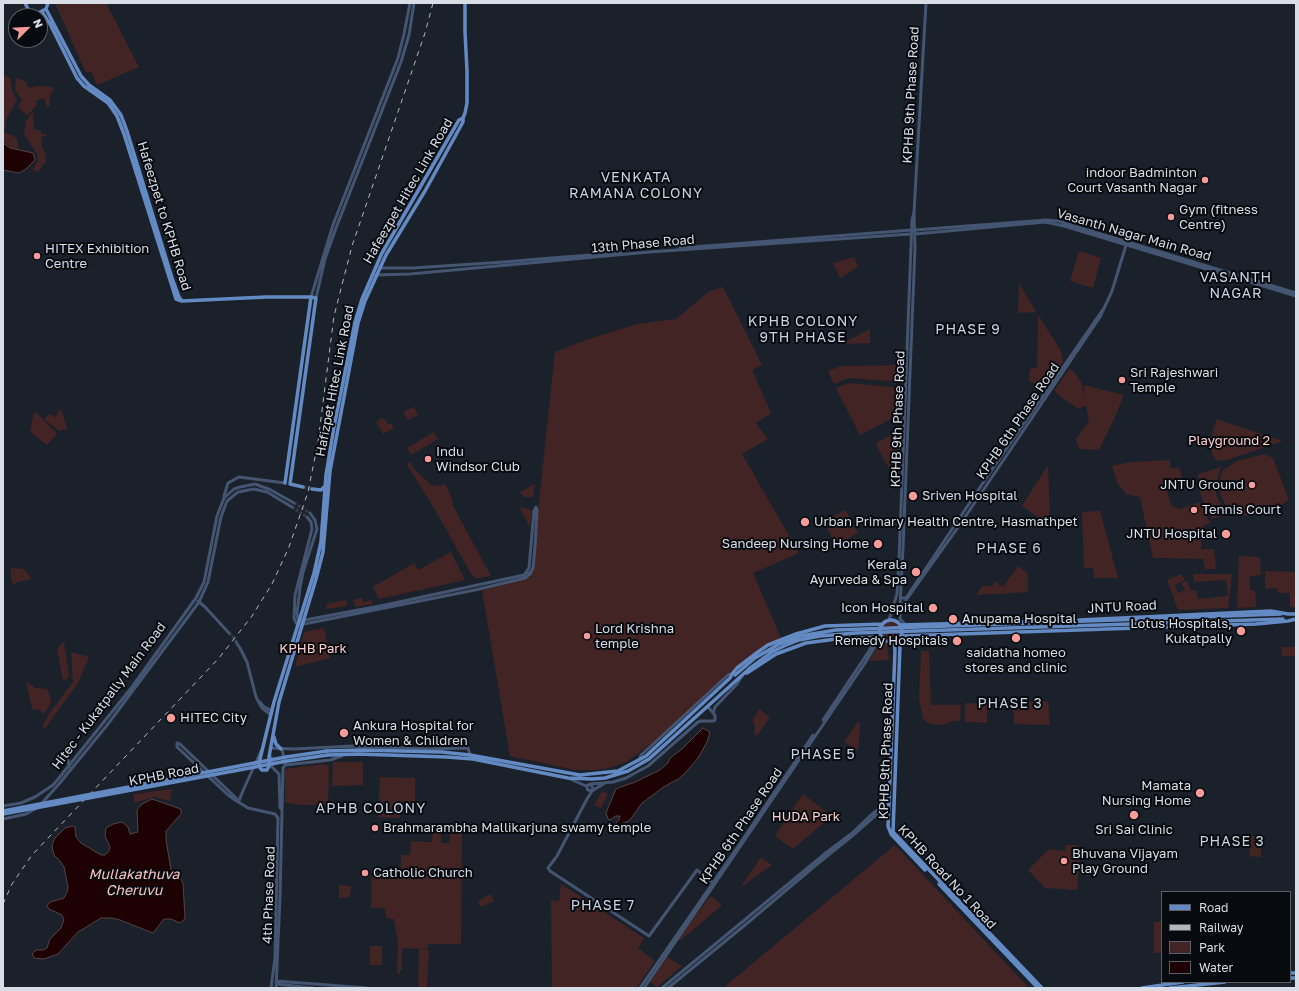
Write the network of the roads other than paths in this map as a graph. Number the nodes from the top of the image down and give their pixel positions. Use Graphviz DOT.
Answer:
graph roads {
  1 [pos="410,3"];
  2 [pos="414,3"];
  3 [pos="465,3"];
  4 [pos="926,3"];
  5 [pos="48,13"];
  6 [pos="48,21"];
  7 [pos="913,232"];
  8 [pos="1126,243"];
  9 [pos="605,255"];
  10 [pos="377,268"];
  11 [pos="410,268"];
  12 [pos="410,274"];
  13 [pos="374,275"];
  14 [pos="1296,293"];
  15 [pos="1296,296"];
  16 [pos="311,297"];
  17 [pos="316,298"];
  18 [pos="182,301"];
  19 [pos="1107,303"];
  20 [pos="287,484"];
  21 [pos="325,486"];
  22 [pos="303,487"];
  23 [pos="312,489"];
  24 [pos="224,498"];
  25 [pos="294,503"];
  26 [pos="292,507"];
  27 [pos="310,513"];
  28 [pos="307,517"];
  29 [pos="528,573"];
  30 [pos="196,598"];
  31 [pos="901,598"];
  32 [pos="199,602"];
  33 [pos="195,606"];
  34 [pos="900,606"];
  35 [pos="204,608"];
  36 [pos="1288,614"];
  37 [pos="1296,614"];
  38 [pos="1295,619"];
  39 [pos="890,620"];
  40 [pos="987,622"];
  41 [pos="301,623"];
  42 [pos="883,624"];
  43 [pos="900,625"];
  44 [pos="906,625"];
  45 [pos="851,626"];
  46 [pos="987,632"];
  47 [pos="870,637"];
  48 [pos="900,637"];
  49 [pos="852,638"];
  50 [pos="884,638"];
  51 [pos="894,641"];
  52 [pos="237,642"];
  53 [pos="743,675"];
  54 [pos="732,676"];
  55 [pos="710,705"];
  56 [pos="713,713"];
  57 [pos="273,714"];
  58 [pos="273,734"];
  59 [pos="263,748"];
  60 [pos="282,749"];
  61 [pos="271,750"];
  62 [pos="65,752"];
  63 [pos="328,753"];
  64 [pos="345,754"];
  65 [pos="470,755"];
  66 [pos="285,765"];
  67 [pos="69,767"];
  68 [pos="568,778"];
  69 [pos="605,783"];
  70 [pos="591,784"];
  71 [pos="587,788"];
  72 [pos="592,791"];
  73 [pos="32,799"];
  74 [pos="587,799"];
  75 [pos="21,802"];
  76 [pos="239,802"];
  77 [pos="888,802"];
  78 [pos="3,806"];
  79 [pos="888,808"];
  80 [pos="281,809"];
  81 [pos="3,810"];
  82 [pos="3,814"];
  83 [pos="22,815"];
  84 [pos="12,817"];
  85 [pos="3,819"];
  86 [pos="713,883"];
  87 [pos="943,887"];
  88 [pos="1176,983"];
  89 [pos="1216,983"];
  90 [pos="274,984"];
  91 [pos="283,985"];
  92 [pos="280,988"];
  93 [pos="313,988"];
  94 [pos="367,988"];
  95 [pos="640,988"];
  96 [pos="644,988"];
  97 [pos="662,988"];
  98 [pos="668,988"];
  99 [pos="1038,988"];
  100 [pos="1042,988"];
  101 [pos="1142,988"];
  102 [pos="1170,988"];
  1 -- 16 [label="street"];
  2 -- 17 [label="street"];
  3 -- 10 [label="main road, Hafeezpet Hitec Link Road"];
  4 -- 7 [label="street, KPHB 9th Phase Road"];
  5 -- 18 [label="main road, Hafeezpet to KPHB Road"];
  6 -- 18 [label="main road"];
  7 -- 8 [label="street, Vasanth Nagar Main Road"];
  7 -- 9 [label="street, 13th Phase Road"];
  7 -- 31 [label="street, KPHB 9th Phase Road"];
  7 -- 39 [label="street, KPHB 9th Phase Road"];
  8 -- 14 [label="street, Vasanth Nagar Main Road"];
  8 -- 15 [label="street, Vasanth Nagar Main Road"];
  8 -- 19 [label="street, KPHB 6th Phase Road"];
  9 -- 11 [label="street, 13th Phase Road"];
  9 -- 12 [label="street, 13th Phase Road"];
  10 -- 11 [label="street, 13th Phase Road"];
  10 -- 13 [label="main road, Hafeezpet Hitec Link Road"];
  11 -- 12 [label="street"];
  12 -- 13 [label="street, 13th Phase Road"];
  13 -- 21 [label="main road, Hafizpet Hitec Link Road"];
  13 -- 41 [label="main road"];
  16 -- 17 [label="main road, Hafeezpet to KPHB Road"];
  16 -- 18 [label="main road, Hafeezpet to KPHB Road"];
  16 -- 20 [label="main road"];
  17 -- 20 [label="main road"];
  19 -- 31 [label="street, KPHB 6th Phase Road"];
  19 -- 34 [label="street, KPHB 6th Phase Road"];
  20 -- 22 [label="main road"];
  20 -- 24 [label="street, Hitec - Kukatpally Main Road"];
  21 -- 23 [label="main road"];
  21 -- 41 [label="main road, Hafizpet Hitec Link Road"];
  24 -- 25 [label="street"];
  24 -- 30 [label="street, Hitec - Kukatpally Main Road"];
  26 -- 32 [label="street"];
  27 -- 41 [label="street"];
  28 -- 41 [label="street"];
  29 -- 29 [label="street"];
  29 -- 41 [label="street"];
  30 -- 32 [label="street"];
  30 -- 67 [label="street, Hitec - Kukatpally Main Road"];
  31 -- 34 [label="street, KPHB 9th Phase Road"];
  32 -- 33 [label="street, Hitec - Kukatpally Main Road"];
  32 -- 35 [label="street"];
  32 -- 35 [label="street"];
  33 -- 35 [label="street"];
  33 -- 83 [label="street, Hitec - Kukatpally Main Road"];
  34 -- 44 [label="street, KPHB 9th Phase Road"];
  36 -- 37 [label="main road, JNTU Road"];
  36 -- 40 [label="main road, JNTU Road"];
  36 -- 54 [label="main road, bridge"];
  38 -- 46 [label="main road, JNTU Road"];
  38 -- 53 [label="main road, bridge"];
  39 -- 42 [label="main road"];
  39 -- 43 [label="main road"];
  40 -- 44 [label="main road, JNTU Road"];
  40 -- 46 [label="main road"];
  41 -- 57 [label="main road"];
  42 -- 45 [label="main road"];
  42 -- 50 [label="main road"];
  43 -- 44 [label="main road, JNTU Road"];
  43 -- 48 [label="main road"];
  45 -- 49 [label="main road"];
  45 -- 54 [label="main road"];
  46 -- 48 [label="main road, JNTU Road"];
  47 -- 49 [label="main road"];
  47 -- 50 [label="main road"];
  47 -- 86 [label="street, KPHB 6th Phase Road"];
  48 -- 51 [label="main road"];
  48 -- 87 [label="main road, KPHB 9th Phase Road"];
  49 -- 53 [label="main road"];
  50 -- 51 [label="main road"];
  50 -- 86 [label="street, KPHB 6th Phase Road"];
  51 -- 77 [label="main road, KPHB Road No 1 Road"];
  52 -- 57 [label="street"];
  53 -- 55 [label="main road"];
  53 -- 56 [label="street"];
  54 -- 65 [label="main road"];
  55 -- 56 [label="street"];
  55 -- 68 [label="main road"];
  56 -- 69 [label="street"];
  57 -- 58 [label="main road"];
  57 -- 59 [label="main road"];
  58 -- 60 [label="main road"];
  58 -- 61 [label="main road"];
  59 -- 61 [label="main road"];
  59 -- 76 [label="street"];
  60 -- 61 [label="street"];
  60 -- 65 [label="street"];
  60 -- 66 [label="street, 4th Phase Road"];
  61 -- 80 [label="street, 4th Phase Road"];
  62 -- 67 [label="street"];
  63 -- 64 [label="main road"];
  63 -- 65 [label="main road"];
  63 -- 81 [label="main road, KPHB Road, bridge"];
  63 -- 82 [label="main road, KPHB Road, bridge"];
  64 -- 66 [label="street"];
  64 -- 68 [label="main road"];
  66 -- 80 [label="street, 4th Phase Road"];
  67 -- 73 [label="street, Hitec - Kukatpally Main Road"];
  68 -- 71 [label="street"];
  69 -- 70 [label="street"];
  69 -- 72 [label="street"];
  70 -- 71 [label="street"];
  70 -- 72 [label="street"];
  71 -- 72 [label="street"];
  71 -- 74 [label="street"];
  72 -- 74 [label="street"];
  73 -- 75 [label="street, Hitec - Kukatpally Main Road"];
  73 -- 83 [label="street"];
  74 -- 86 [label="street"];
  75 -- 78 [label="street, Hitec - Kukatpally Main Road"];
  75 -- 84 [label="street"];
  76 -- 76 [label="street"];
  76 -- 90 [label="street, 4th Phase Road"];
  77 -- 79 [label="main road, KPHB Road No 1 Road"];
  77 -- 97 [label="street"];
  79 -- 87 [label="main road, KPHB Road No 1 Road"];
  79 -- 98 [label="street"];
  80 -- 90 [label="street, 4th Phase Road"];
  83 -- 84 [label="street, Hitec - Kukatpally Main Road"];
  84 -- 85 [label="street, Hitec - Kukatpally Main Road"];
  86 -- 95 [label="street, KPHB 6th Phase Road"];
  86 -- 96 [label="street, KPHB 6th Phase Road"];
  87 -- 99 [label="main road, KPHB Road No 1 Road"];
  87 -- 100 [label="main road, KPHB 9th Phase Road"];
  88 -- 101 [label="main road"];
  89 -- 102 [label="main road"];
  90 -- 91 [label="street"];
  90 -- 94 [label="street"];
  91 -- 92 [label="street"];
  91 -- 93 [label="street"];
}
